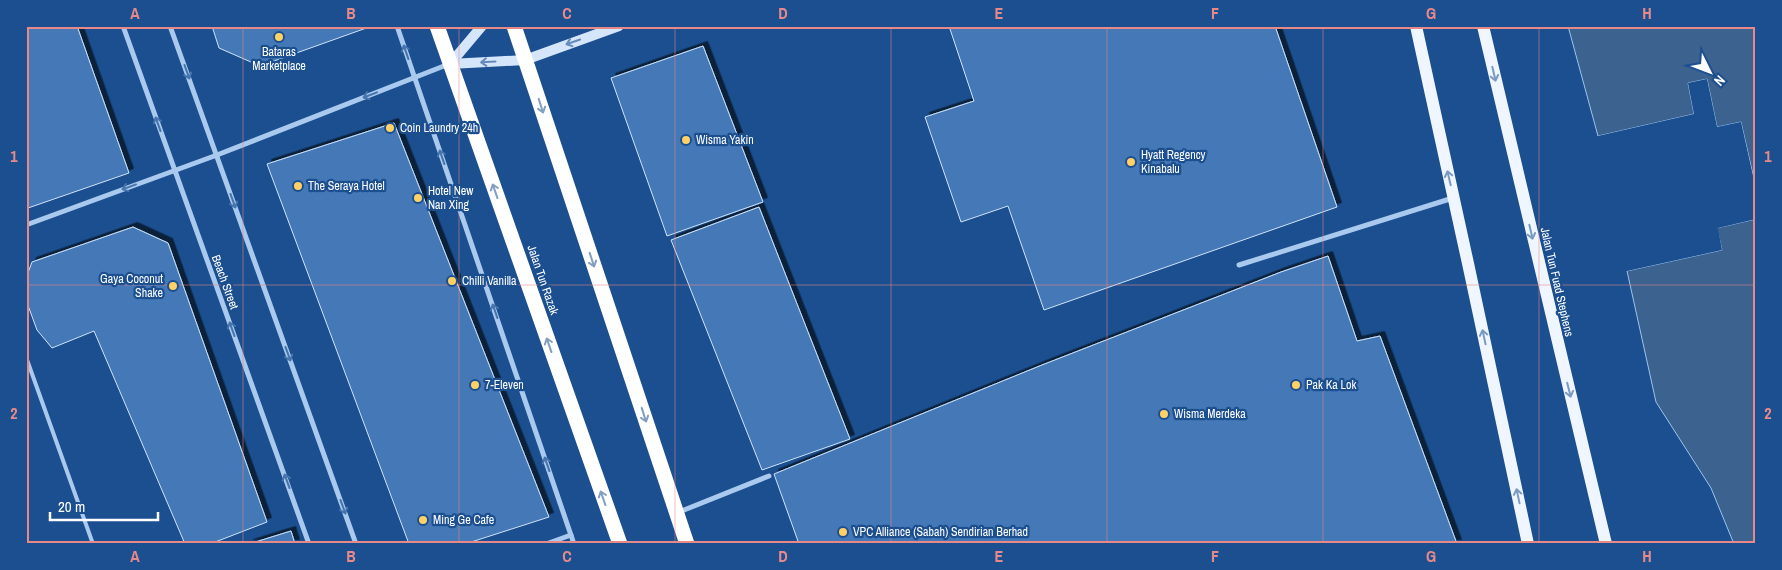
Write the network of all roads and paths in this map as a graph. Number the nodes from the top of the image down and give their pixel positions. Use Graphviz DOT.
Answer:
graph roads {
  1 [pos="123,26"];
  2 [pos="170,26"];
  3 [pos="398,26"];
  4 [pos="437,26"];
  5 [pos="482,26"];
  6 [pos="514,26"];
  7 [pos="619,26"];
  8 [pos="1416,26"];
  9 [pos="1483,26"];
  10 [pos="525,60"];
  11 [pos="450,64"];
  12 [pos="415,78"];
  13 [pos="216,155"];
  14 [pos="174,170"];
  15 [pos="1454,198"];
  16 [pos="26,225"];
  17 [pos="1239,265"];
  18 [pos="26,357"];
  19 [pos="769,476"];
  20 [pos="677,514"];
  21 [pos="571,535"];
  22 [pos="93,544"];
  23 [pos="309,544"];
  24 [pos="356,544"];
  25 [pos="546,544"];
  26 [pos="574,544"];
  27 [pos="620,544"];
  28 [pos="687,544"];
  29 [pos="1528,544"];
  30 [pos="1606,544"];
  14 -- 1 [label="street, Beach Street, one-way"];
  2 -- 13 [label="street, one-way"];
  12 -- 3 [label="street, one-way"];
  4 -- 11 [label="highway, Jalan Tun Razak"];
  5 -- 11 [label="street"];
  6 -- 10 [label="highway"];
  7 -- 10 [label="street, one-way"];
  15 -- 8 [label="main road, one-way"];
  9 -- 30 [label="main road, Jalan Tun Fuad Stephens, one-way"];
  10 -- 11 [label="street, one-way"];
  10 -- 20 [label="highway, one-way"];
  11 -- 12 [label="street"];
  27 -- 11 [label="highway, Jalan Tun Razak, one-way"];
  12 -- 13 [label="street, one-way"];
  21 -- 12 [label="street, one-way"];
  13 -- 14 [label="street"];
  13 -- 24 [label="street, one-way"];
  14 -- 16 [label="street, one-way"];
  23 -- 14 [label="street, Beach Street, one-way"];
  15 -- 17 [label="street"];
  29 -- 15 [label="main road, one-way"];
  18 -- 22 [label="lane"];
  19 -- 20 [label="street"];
  20 -- 28 [label="highway"];
  21 -- 25 [label="street"];
  21 -- 26 [label="street"];
}
